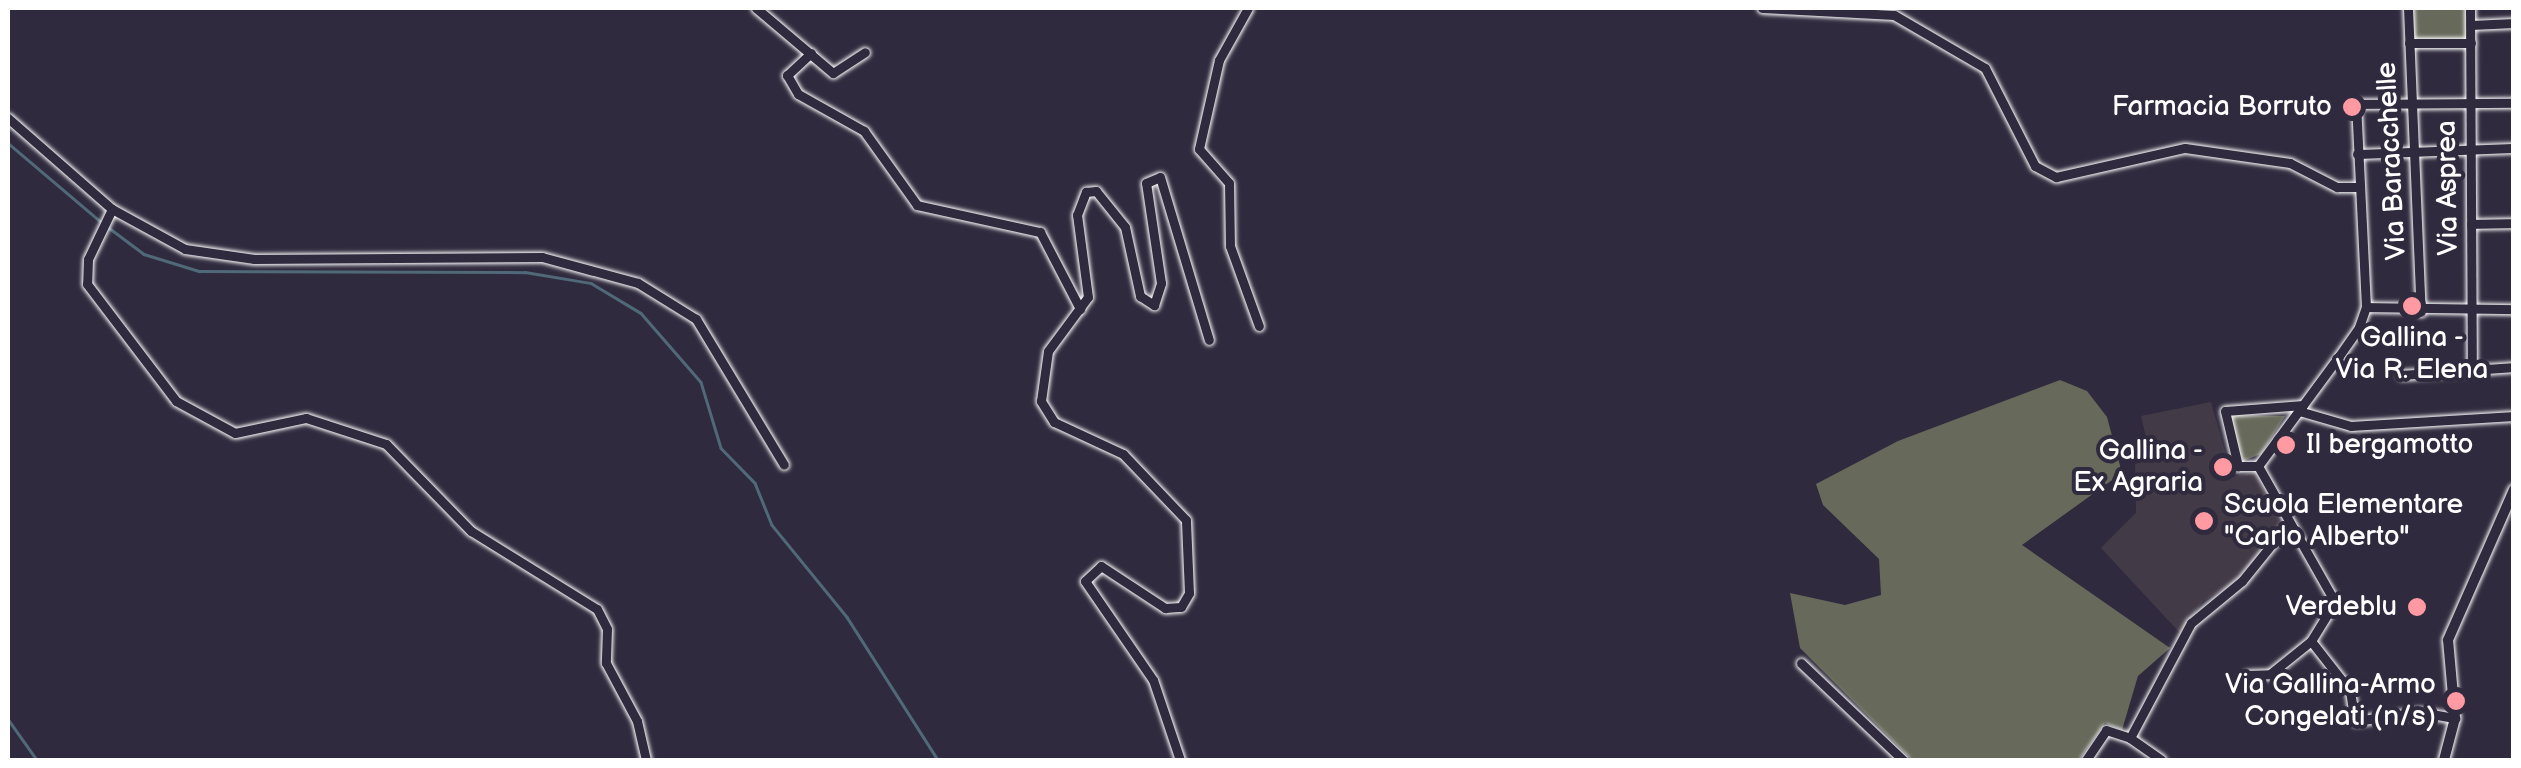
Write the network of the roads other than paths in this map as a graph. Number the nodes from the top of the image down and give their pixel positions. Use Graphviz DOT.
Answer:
graph roads {
  1 [pos="756,8"];
  2 [pos="1248,8"];
  3 [pos="1762,8"];
  4 [pos="2408,8"];
  5 [pos="2470,8"];
  6 [pos="1848,10"];
  7 [pos="2514,23"];
  8 [pos="2471,25"];
  9 [pos="2408,43"];
  10 [pos="2471,43"];
  11 [pos="865,52"];
  12 [pos="811,53"];
  13 [pos="2514,103"];
  14 [pos="2410,104"];
  15 [pos="2470,104"];
  16 [pos="8,118"];
  17 [pos="2514,148"];
  18 [pos="2471,149"];
  19 [pos="2416,151"];
  20 [pos="2357,154"];
  21 [pos="2356,186"];
  22 [pos="112,209"];
  23 [pos="2514,223"];
  24 [pos="2471,224"];
  25 [pos="2366,307"];
  26 [pos="1080,309"];
  27 [pos="2514,310"];
  28 [pos="2472,311"];
  29 [pos="2422,312"];
  30 [pos="1259,326"];
  31 [pos="1209,340"];
  32 [pos="2514,366"];
  33 [pos="2472,369"];
  34 [pos="2402,375"];
  35 [pos="2300,408"];
  36 [pos="2514,416"];
  37 [pos="784,465"];
  38 [pos="2258,466"];
  39 [pos="2514,490"];
  40 [pos="2289,523"];
  41 [pos="2311,641"];
  42 [pos="1801,663"];
  43 [pos="2247,675"];
  44 [pos="2456,718"];
  45 [pos="2130,738"];
  46 [pos="646,760"];
  47 [pos="1180,760"];
  48 [pos="1903,760"];
  49 [pos="2086,760"];
  50 [pos="2161,760"];
  51 [pos="2444,760"];
  1 -- 12 [label="street"];
  2 -- 30 [label="street"];
  3 -- 6 [label="street"];
  4 -- 9 [label="street, Via Baracchelle"];
  5 -- 8 [label="street, Via Asprea"];
  6 -- 21 [label="street"];
  7 -- 8 [label="street"];
  8 -- 10 [label="street, Via Asprea"];
  9 -- 10 [label="street"];
  9 -- 14 [label="street, Via Baracchelle"];
  10 -- 15 [label="street, Via Asprea"];
  11 -- 12 [label="street"];
  12 -- 26 [label="street"];
  13 -- 15 [label="street"];
  14 -- 15 [label="street"];
  14 -- 19 [label="street, Via Baracchelle"];
  14 -- 20 [label="street"];
  15 -- 18 [label="street, Via Asprea"];
  16 -- 22 [label="street"];
  17 -- 18 [label="street"];
  18 -- 19 [label="street"];
  18 -- 24 [label="street, Via Asprea"];
  19 -- 20 [label="street"];
  19 -- 29 [label="street, Via Baracchelle"];
  20 -- 21 [label="street"];
  21 -- 25 [label="street"];
  22 -- 37 [label="street"];
  22 -- 46 [label="street"];
  23 -- 24 [label="street"];
  24 -- 28 [label="street, Via Asprea"];
  25 -- 29 [label="street"];
  25 -- 35 [label="street"];
  26 -- 31 [label="street"];
  26 -- 47 [label="street"];
  27 -- 28 [label="street"];
  28 -- 29 [label="street"];
  28 -- 33 [label="street, Via Asprea"];
  32 -- 33 [label="street"];
  33 -- 34 [label="street"];
  35 -- 36 [label="street"];
  35 -- 38 [label="street"];
  35 -- 38 [label="street"];
  38 -- 40 [label="street"];
  39 -- 44 [label="street"];
  40 -- 41 [label="street"];
  40 -- 45 [label="street"];
  41 -- 43 [label="street"];
  41 -- 44 [label="street"];
  42 -- 48 [label="street"];
  44 -- 51 [label="street"];
  45 -- 49 [label="street"];
  45 -- 50 [label="street"];
}
